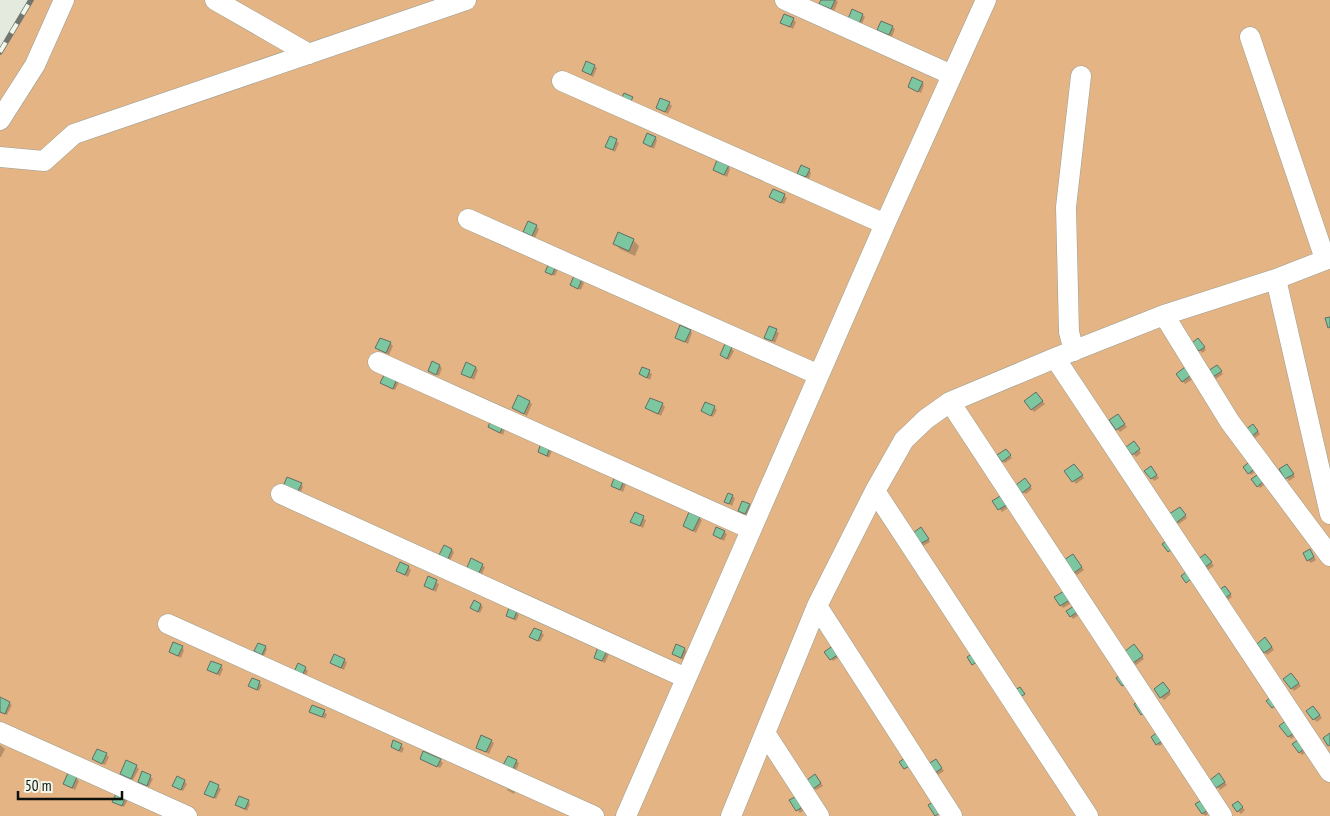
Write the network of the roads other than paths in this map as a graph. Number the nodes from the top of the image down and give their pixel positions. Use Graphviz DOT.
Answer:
graph roads {
  1 [pos="64,0"];
  2 [pos="215,0"];
  3 [pos="785,0"];
  4 [pos="986,0"];
  5 [pos="455,1"];
  6 [pos="1250,37"];
  7 [pos="309,54"];
  8 [pos="952,75"];
  9 [pos="1081,76"];
  10 [pos="562,81"];
  11 [pos="0,120"];
  12 [pos="0,157"];
  13 [pos="468,219"];
  14 [pos="885,224"];
  15 [pos="1328,258"];
  16 [pos="1276,279"];
  17 [pos="1164,315"];
  18 [pos="1074,351"];
  19 [pos="1054,358"];
  20 [pos="378,362"];
  21 [pos="819,375"];
  22 [pos="950,402"];
  23 [pos="875,491"];
  24 [pos="281,494"];
  25 [pos="1330,514"];
  26 [pos="752,528"];
  27 [pos="1330,556"];
  28 [pos="817,606"];
  29 [pos="168,624"];
  30 [pos="686,678"];
  31 [pos="0,732"];
  32 [pos="765,733"];
  33 [pos="1330,772"];
  34 [pos="188,816"];
  35 [pos="594,816"];
  36 [pos="626,816"];
  37 [pos="731,816"];
  38 [pos="819,816"];
  39 [pos="952,816"];
  40 [pos="1088,816"];
  41 [pos="1222,816"];
  1 -- 11 [label="lane"];
  2 -- 7 [label="lane"];
  3 -- 8 [label="lane"];
  4 -- 8 [label="lane"];
  5 -- 7 [label="lane"];
  6 -- 15 [label="lane"];
  7 -- 12 [label="lane"];
  8 -- 14 [label="lane"];
  9 -- 18 [label="lane"];
  10 -- 14 [label="lane"];
  13 -- 21 [label="lane"];
  14 -- 21 [label="lane"];
  15 -- 16 [label="lane"];
  16 -- 17 [label="lane"];
  16 -- 25 [label="lane"];
  17 -- 18 [label="lane"];
  17 -- 27 [label="lane"];
  18 -- 19 [label="lane"];
  19 -- 22 [label="lane"];
  19 -- 33 [label="lane"];
  20 -- 26 [label="lane"];
  21 -- 26 [label="lane"];
  22 -- 23 [label="lane"];
  22 -- 41 [label="lane"];
  23 -- 28 [label="lane"];
  23 -- 40 [label="lane"];
  24 -- 30 [label="lane"];
  26 -- 30 [label="lane"];
  28 -- 32 [label="lane"];
  28 -- 39 [label="lane"];
  29 -- 35 [label="lane"];
  30 -- 36 [label="lane"];
  31 -- 34 [label="lane"];
  32 -- 37 [label="lane"];
  32 -- 38 [label="lane"];
}
